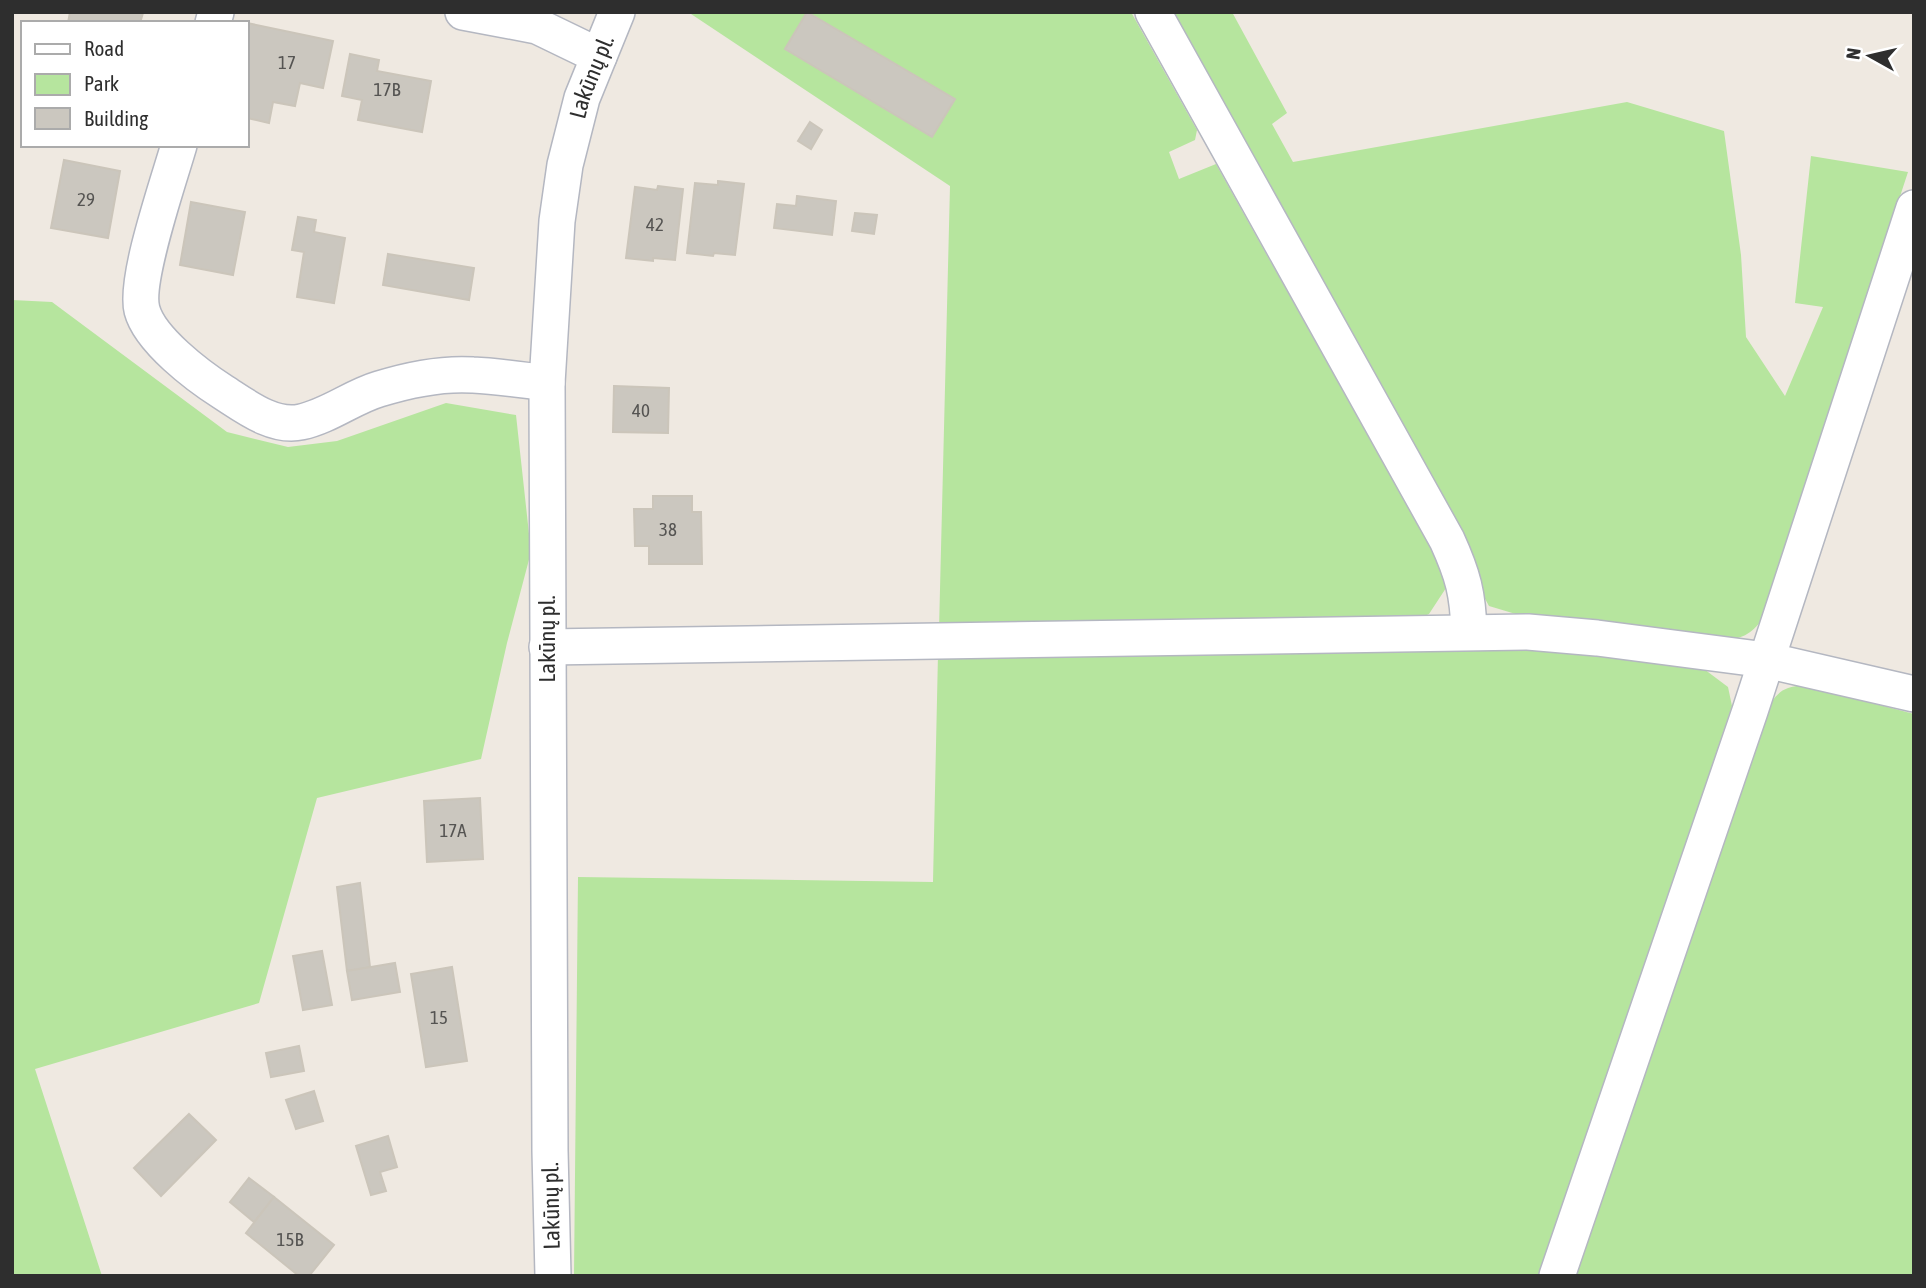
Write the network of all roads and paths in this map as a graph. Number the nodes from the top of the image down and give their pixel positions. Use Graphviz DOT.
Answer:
graph roads {
  1 [pos="463,12"];
  2 [pos="617,12"];
  3 [pos="1153,12"];
  4 [pos="599,56"];
  5 [pos="178,147"];
  6 [pos="1914,208"];
  7 [pos="547,383"];
  8 [pos="1469,632"];
  9 [pos="547,647"];
  10 [pos="1766,660"];
  11 [pos="1914,694"];
  12 [pos="553,1276"];
  13 [pos="1558,1276"];
  1 -- 4 [label="street"];
  2 -- 4 [label="street, Lakūnų pl."];
  3 -- 8 [label="street"];
  4 -- 7 [label="street, Lakūnų pl."];
  5 -- 7 [label="street"];
  6 -- 10 [label="street"];
  7 -- 9 [label="street, Lakūnų pl."];
  8 -- 9 [label="street"];
  8 -- 10 [label="street"];
  9 -- 12 [label="street, Lakūnų pl."];
  10 -- 11 [label="street"];
  10 -- 13 [label="street"];
}
